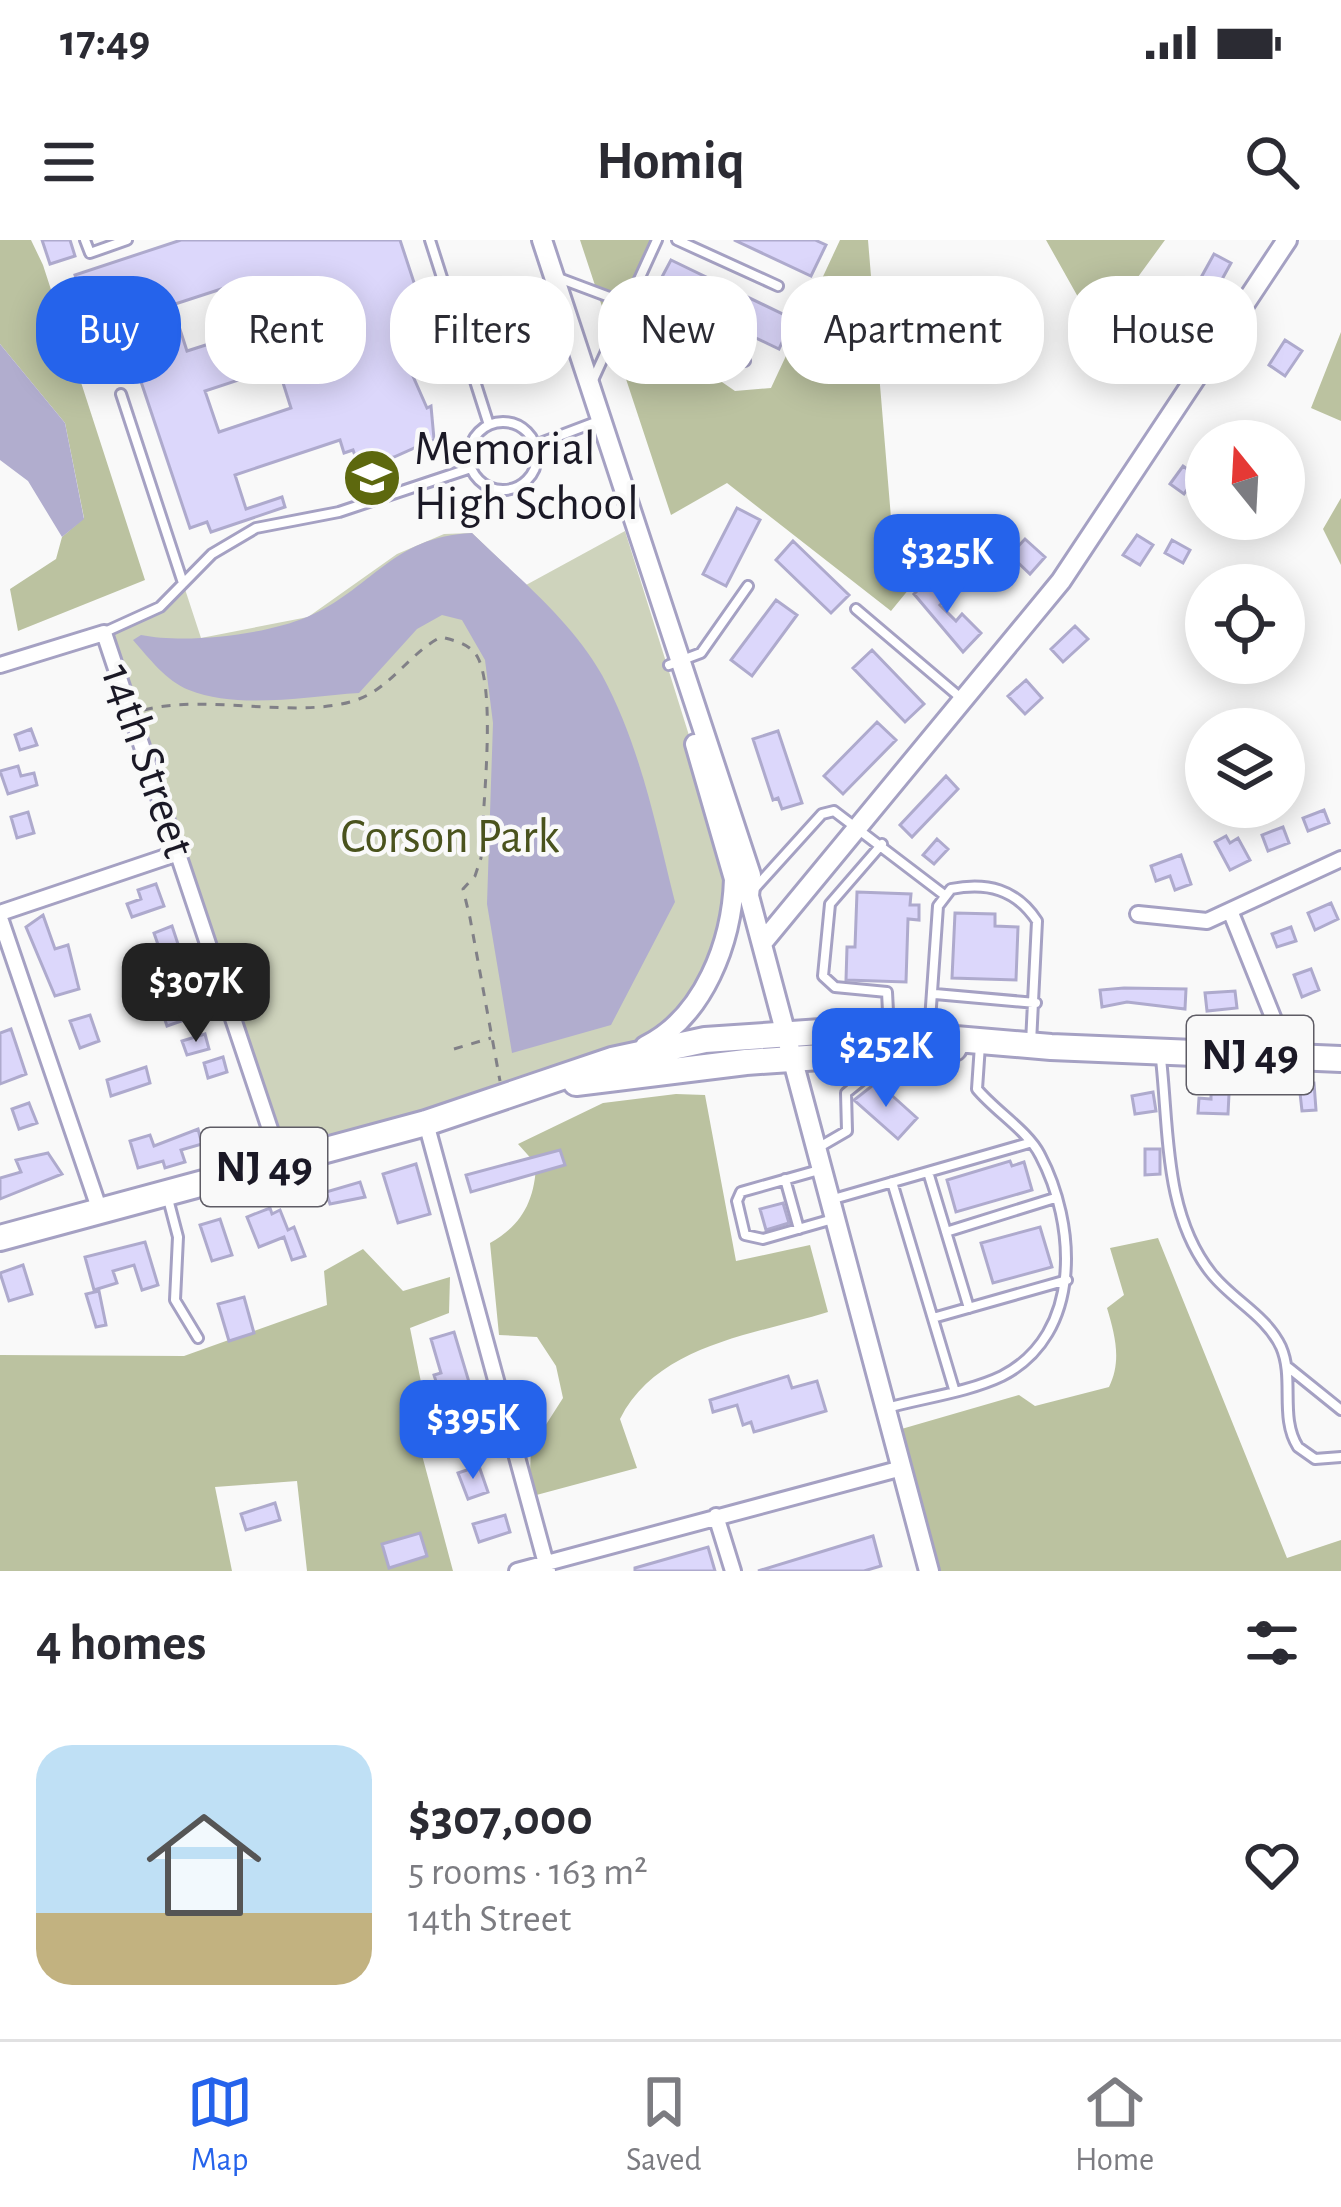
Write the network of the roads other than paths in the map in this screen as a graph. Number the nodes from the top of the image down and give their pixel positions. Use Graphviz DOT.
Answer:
graph roads {
  1 [pos="85,240"];
  2 [pos="128,240"];
  3 [pos="430,240"];
  4 [pos="530,240"];
  5 [pos="542,240"];
  6 [pos="657,240"];
  7 [pos="677,240"];
  8 [pos="1287,240"];
  9 [pos="554,276"];
  10 [pos="641,276"];
  11 [pos="778,286"];
  12 [pos="574,338"];
  13 [pos="598,369"];
  14 [pos="590,386"];
  15 [pos="121,394"];
  16 [pos="596,423"];
  17 [pos="489,425"];
  18 [pos="535,445"];
  19 [pos="471,468"];
  20 [pos="183,584"];
  21 [pos="748,586"];
  22 [pos="856,609"];
  23 [pos="104,633"];
  24 [pos="675,663"];
  25 [pos="0,665"];
  26 [pos="963,700"];
  27 [pos="859,825"];
  28 [pos="882,844"];
  29 [pos="178,853"];
  30 [pos="1341,859"];
  31 [pos="734,879"];
  32 [pos="943,894"];
  33 [pos="749,896"];
  34 [pos="1231,913"];
  35 [pos="1138,914"];
  36 [pos="0,915"];
  37 [pos="763,942"];
  38 [pos="935,994"];
  39 [pos="1036,1003"];
  40 [pos="783,1033"];
  41 [pos="929,1035"];
  42 [pos="890,1042"];
  43 [pos="992,1044"];
  44 [pos="1031,1045"];
  45 [pos="1160,1051"];
  46 [pos="1289,1057"];
  47 [pos="789,1059"];
  48 [pos="1341,1059"];
  49 [pos="612,1060"];
  50 [pos="515,1094"];
  51 [pos="426,1123"];
  52 [pos="1029,1142"];
  53 [pos="817,1160"];
  54 [pos="281,1162"];
  55 [pos="928,1172"];
  56 [pos="785,1180"];
  57 [pos="892,1182"];
  58 [pos="166,1194"];
  59 [pos="1055,1198"];
  60 [pos="831,1210"];
  61 [pos="100,1211"];
  62 [pos="799,1229"];
  63 [pos="946,1232"];
  64 [pos="0,1238"];
  65 [pos="1067,1280"];
  66 [pos="969,1308"];
  67 [pos="933,1318"];
  68 [pos="198,1338"];
  69 [pos="1288,1368"];
  70 [pos="954,1389"];
  71 [pos="886,1408"];
  72 [pos="1341,1410"];
  73 [pos="1341,1457"];
  74 [pos="902,1468"];
  75 [pos="716,1516"];
  76 [pos="547,1567"];
  77 [pos="517,1571"];
  78 [pos="733,1571"];
  79 [pos="929,1571"];
  1 -- 2 [label="lane"];
  3 -- 17 [label="lane"];
  4 -- 16 [label="main road"];
  5 -- 9 [label="main road"];
  6 -- 10 [label="lane"];
  7 -- 11 [label="lane"];
  8 -- 26 [label="main road"];
  12 -- 14 [label="main road"];
  13 -- 14 [label="lane"];
  14 -- 16 [label="main road"];
  15 -- 20 [label="lane"];
  16 -- 18 [label="lane"];
  16 -- 24 [label="main road"];
  17 -- 18 [label="lane"];
  17 -- 19 [label="lane"];
  18 -- 19 [label="lane"];
  19 -- 20 [label="lane"];
  20 -- 23 [label="lane"];
  21 -- 24 [label="lane"];
  22 -- 26 [label="lane"];
  23 -- 25 [label="street"];
  23 -- 29 [label="street, 14th Street"];
  24 -- 31 [label="main road"];
  24 -- 33 [label="main road"];
  26 -- 27 [label="main road"];
  27 -- 28 [label="lane"];
  27 -- 33 [label="lane"];
  27 -- 37 [label="main road"];
  28 -- 32 [label="lane"];
  28 -- 42 [label="lane"];
  29 -- 36 [label="street"];
  29 -- 54 [label="street, 14th Street"];
  30 -- 34 [label="street"];
  31 -- 33 [label="main road"];
  31 -- 49 [label="main road"];
  32 -- 38 [label="lane"];
  32 -- 39 [label="lane"];
  33 -- 37 [label="main road"];
  34 -- 35 [label="street"];
  34 -- 46 [label="street"];
  36 -- 61 [label="street"];
  37 -- 40 [label="main road"];
  38 -- 39 [label="lane"];
  38 -- 41 [label="lane"];
  39 -- 44 [label="lane"];
  40 -- 42 [label="highway, NJ 49"];
  40 -- 47 [label="main road"];
  40 -- 49 [label="highway, NJ 49"];
  41 -- 42 [label="highway, NJ 49"];
  41 -- 43 [label="highway, NJ 49"];
  42 -- 43 [label="highway, NJ 49"];
  42 -- 47 [label="highway, NJ 49"];
  42 -- 53 [label="lane"];
  43 -- 44 [label="highway, NJ 49"];
  43 -- 52 [label="lane"];
  44 -- 45 [label="highway, NJ 49"];
  45 -- 46 [label="highway, NJ 49"];
  45 -- 69 [label="lane"];
  46 -- 48 [label="highway, NJ 49"];
  47 -- 50 [label="highway, NJ 49"];
  47 -- 53 [label="main road"];
  49 -- 50 [label="highway, NJ 49"];
  50 -- 51 [label="highway, NJ 49"];
  51 -- 54 [label="highway, NJ 49"];
  51 -- 76 [label="street"];
  52 -- 55 [label="lane"];
  52 -- 59 [label="lane"];
  53 -- 56 [label="lane"];
  53 -- 60 [label="main road"];
  54 -- 58 [label="highway, NJ 49"];
  55 -- 57 [label="lane"];
  55 -- 63 [label="lane"];
  56 -- 62 [label="lane"];
  56 -- 62 [label="lane"];
  57 -- 60 [label="lane"];
  57 -- 67 [label="lane"];
  58 -- 61 [label="highway, NJ 49"];
  58 -- 68 [label="lane"];
  59 -- 63 [label="lane"];
  59 -- 65 [label="lane"];
  60 -- 62 [label="lane"];
  60 -- 71 [label="main road"];
  61 -- 64 [label="highway, NJ 49"];
  63 -- 66 [label="lane"];
  65 -- 66 [label="lane"];
  65 -- 70 [label="lane"];
  66 -- 67 [label="lane"];
  67 -- 70 [label="lane"];
  69 -- 72 [label="lane"];
  69 -- 73 [label="lane"];
  70 -- 71 [label="lane"];
  71 -- 74 [label="main road"];
  74 -- 75 [label="street"];
  74 -- 79 [label="main road"];
  75 -- 76 [label="street"];
  75 -- 78 [label="street"];
  76 -- 77 [label="street"];
}
